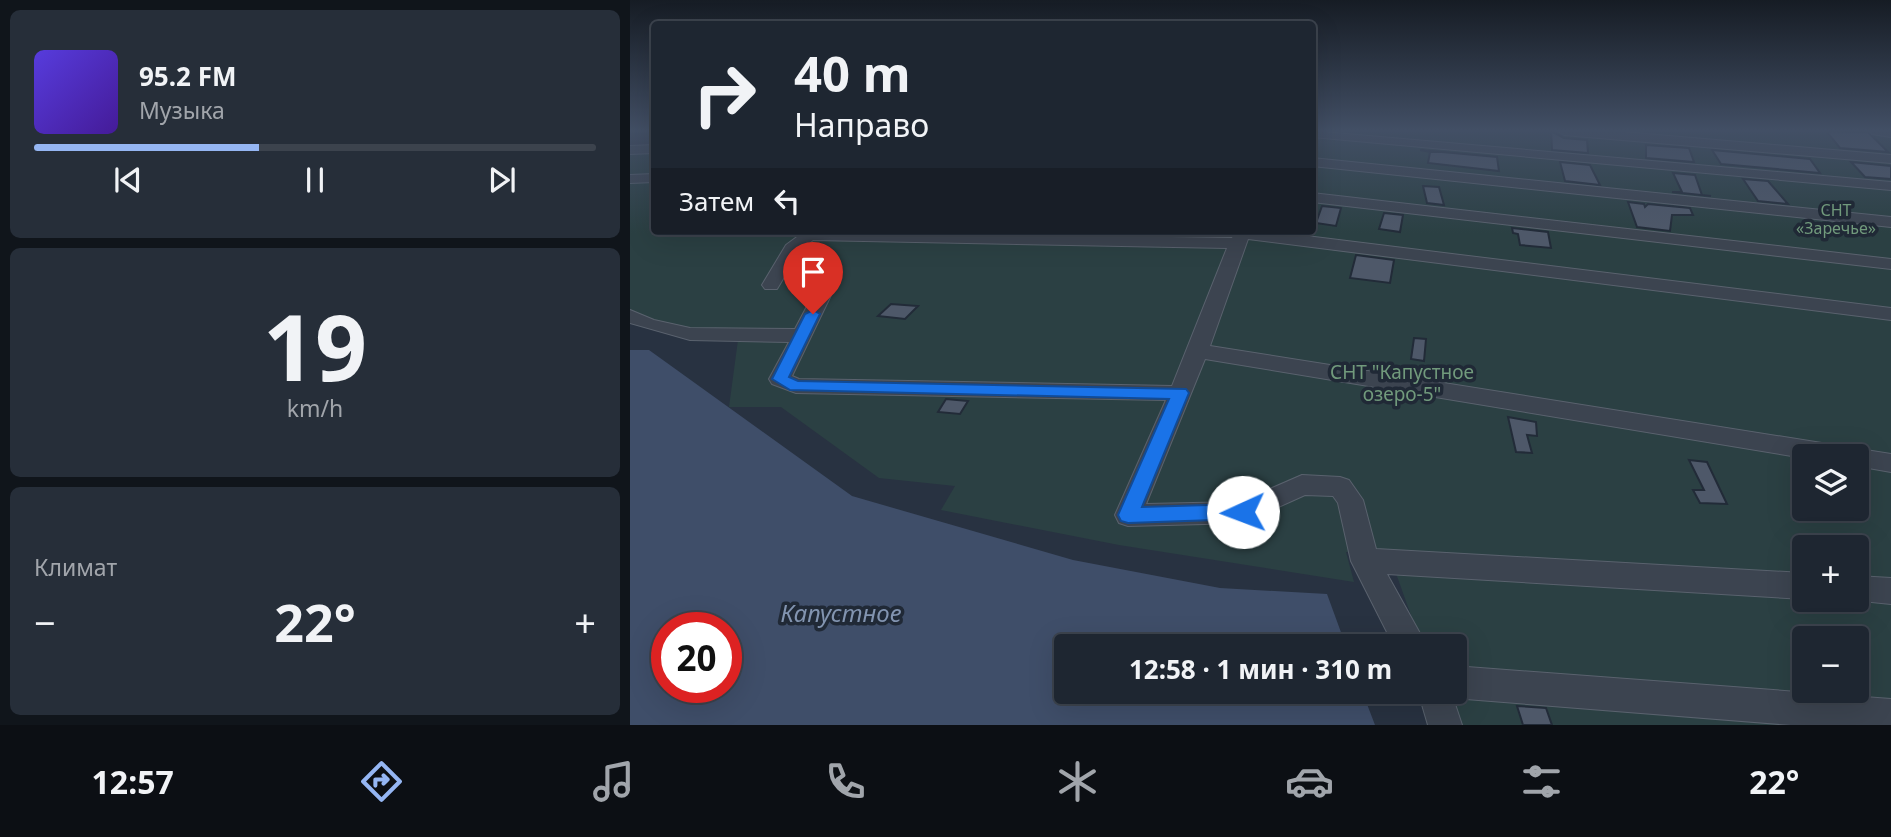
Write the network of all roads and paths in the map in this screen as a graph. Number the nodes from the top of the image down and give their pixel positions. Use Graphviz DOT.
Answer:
graph roads {
  1 [pos="1339,165"];
  2 [pos="1654,165"];
  3 [pos="651,178"];
  4 [pos="630,179"];
  5 [pos="1891,186"];
  6 [pos="1316,197"];
  7 [pos="1891,222"];
  8 [pos="1241,236"];
  9 [pos="1891,264"];
  10 [pos="771,285"];
  11 [pos="823,293"];
  12 [pos="1891,314"];
  13 [pos="630,316"];
  14 [pos="802,335"];
  15 [pos="1198,351"];
  16 [pos="1180,393"];
  17 [pos="1792,447"];
  18 [pos="1869,459"];
  19 [pos="1891,463"];
  20 [pos="1365,561"];
  21 [pos="1792,585"];
  22 [pos="1869,590"];
  23 [pos="1891,591"];
  24 [pos="1405,634"];
  25 [pos="1467,683"];
  26 [pos="1438,704"];
  27 [pos="1891,716"];
  28 [pos="1445,725"];
  1 -- 7 [label="lane"];
  2 -- 5 [label="lane"];
  3 -- 4 [label="lane"];
  6 -- 9 [label="lane"];
  8 -- 10 [label="lane"];
  8 -- 12 [label="lane"];
  8 -- 15 [label="lane"];
  11 -- 14 [label="lane"];
  13 -- 14 [label="lane"];
  14 -- 16 [label="lane"];
  15 -- 16 [label="lane"];
  15 -- 17 [label="lane"];
  16 -- 20 [label="lane"];
  18 -- 19 [label="lane"];
  20 -- 21 [label="lane"];
  20 -- 24 [label="lane"];
  22 -- 23 [label="lane"];
  25 -- 27 [label="lane"];
  26 -- 28 [label="lane"];
}
